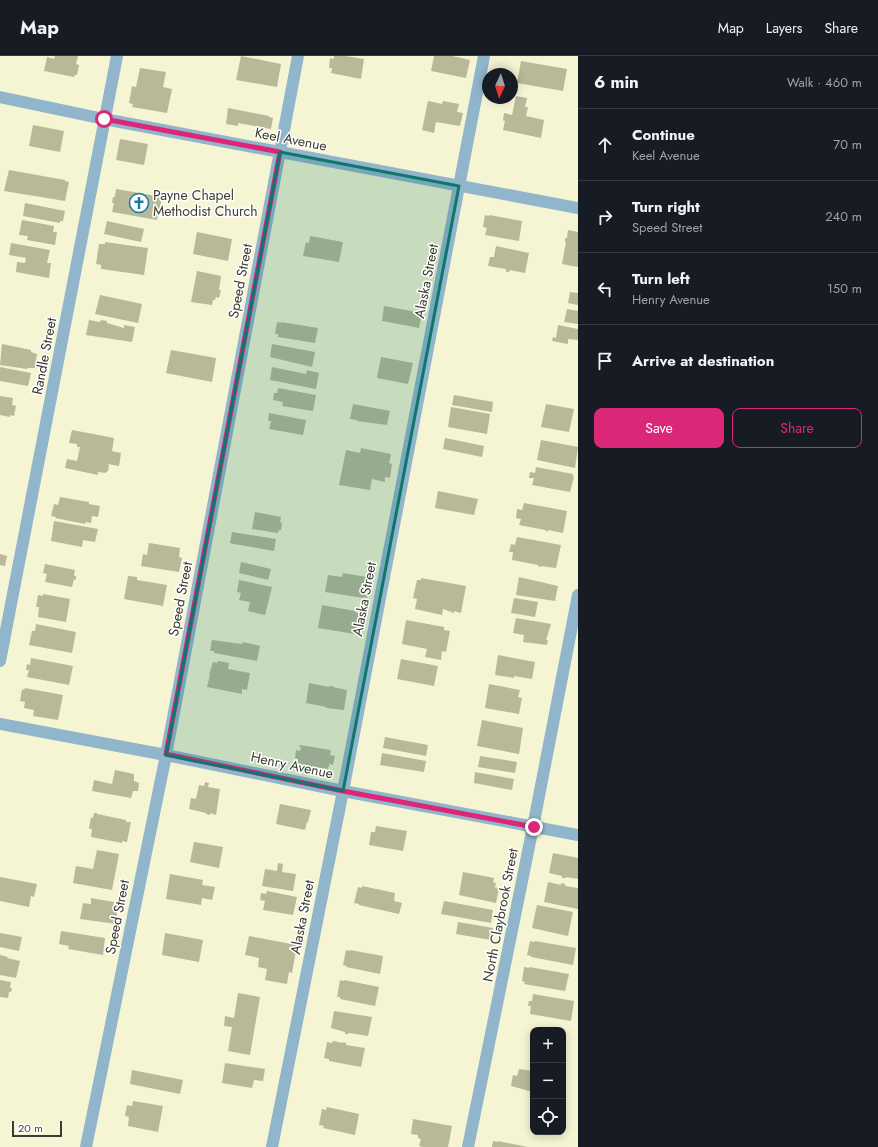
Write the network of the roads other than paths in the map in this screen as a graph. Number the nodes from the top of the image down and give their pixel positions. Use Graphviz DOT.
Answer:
graph roads {
  1 [pos="116,56"];
  2 [pos="298,56"];
  3 [pos="484,56"];
  4 [pos="0,97"];
  5 [pos="104,119"];
  6 [pos="280,152"];
  7 [pos="459,186"];
  8 [pos="578,208"];
  9 [pos="578,594"];
  10 [pos="0,661"];
  11 [pos="0,724"];
  12 [pos="166,754"];
  13 [pos="343,791"];
  14 [pos="534,827"];
  15 [pos="578,835"];
  16 [pos="86,1147"];
  17 [pos="272,1147"];
  18 [pos="468,1147"];
  1 -- 5 [label="street, Randle Street"];
  2 -- 6 [label="street, Speed Street"];
  3 -- 7 [label="street, Alaska Street"];
  4 -- 5 [label="street, Keel Avenue"];
  5 -- 6 [label="street, Keel Avenue"];
  5 -- 10 [label="street, Randle Street"];
  6 -- 7 [label="street, Keel Avenue"];
  6 -- 12 [label="street, Speed Street"];
  7 -- 8 [label="street, Keel Avenue"];
  7 -- 13 [label="street, Alaska Street"];
  9 -- 14 [label="street, North Claybrook Street"];
  11 -- 12 [label="street, Henry Avenue"];
  12 -- 13 [label="street, Henry Avenue"];
  12 -- 16 [label="street, Speed Street"];
  13 -- 14 [label="street, Henry Avenue"];
  13 -- 17 [label="street, Alaska Street"];
  14 -- 15 [label="street, Henry Avenue"];
  14 -- 18 [label="street, North Claybrook Street"];
}
